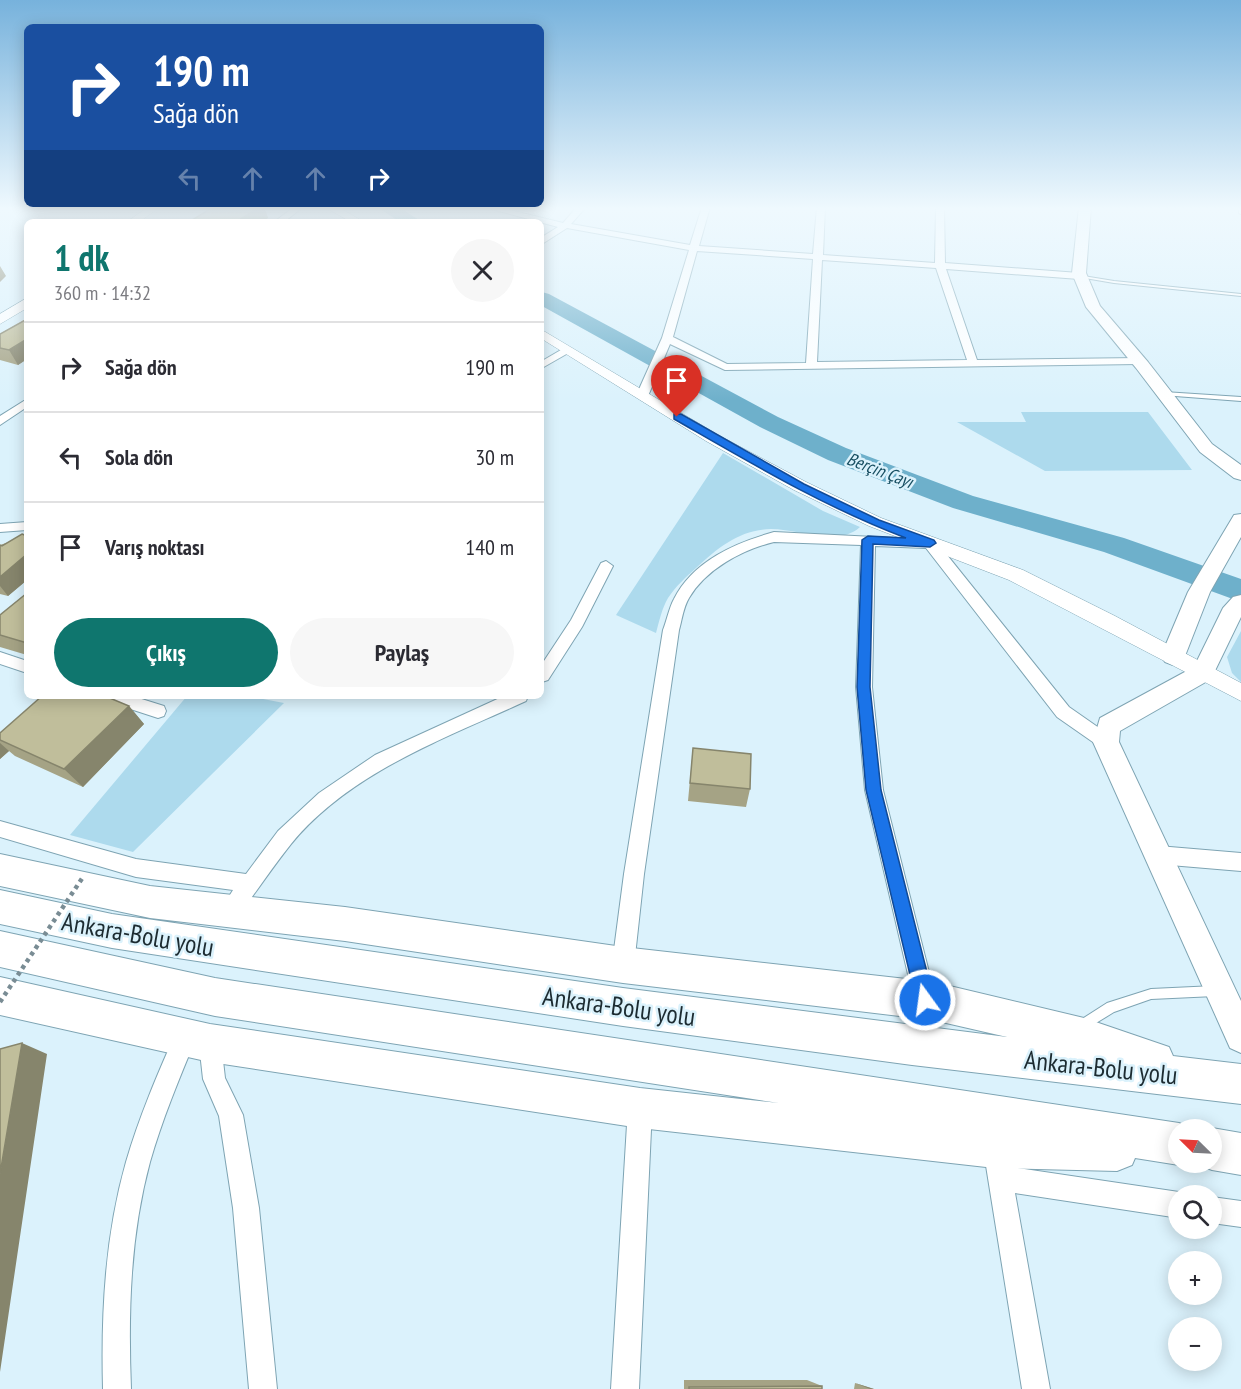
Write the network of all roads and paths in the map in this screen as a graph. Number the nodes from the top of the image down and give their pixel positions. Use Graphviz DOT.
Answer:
graph roads {
  1 [pos="687,272"];
  2 [pos="817,272"];
  3 [pos="942,272"];
  4 [pos="1021,272"];
  5 [pos="1079,272"];
  6 [pos="1079,276"];
  7 [pos="1241,295"];
  8 [pos="24,304"];
  9 [pos="0,320"];
  10 [pos="544,335"];
  11 [pos="666,340"];
  12 [pos="566,350"];
  13 [pos="1138,361"];
  14 [pos="973,363"];
  15 [pos="544,364"];
  16 [pos="811,366"];
  17 [pos="643,393"];
  18 [pos="1164,394"];
  19 [pos="1241,399"];
  20 [pos="24,404"];
  21 [pos="0,421"];
  22 [pos="1241,474"];
  23 [pos="1241,520"];
  24 [pos="24,526"];
  25 [pos="0,528"];
  26 [pos="868,540"];
  27 [pos="930,543"];
  28 [pos="606,566"];
  29 [pos="1236,608"];
  30 [pos="1173,656"];
  31 [pos="0,658"];
  32 [pos="24,666"];
  33 [pos="544,673"];
  34 [pos="1203,673"];
  35 [pos="1241,693"];
  36 [pos="121,699"];
  37 [pos="513,699"];
  38 [pos="158,711"];
  39 [pos="1106,741"];
  40 [pos="0,829"];
  41 [pos="1158,855"];
  42 [pos="1241,862"];
  43 [pos="0,870"];
  44 [pos="83,877"];
  45 [pos="239,897"];
  46 [pos="0,907"];
  47 [pos="0,949"];
  48 [pos="623,964"];
  49 [pos="1230,991"];
  50 [pos="0,996"];
  51 [pos="925,1000"];
  52 [pos="0,1002"];
  53 [pos="1069,1034"];
  54 [pos="1241,1037"];
  55 [pos="197,1040"];
  56 [pos="1205,1079"];
  57 [pos="1241,1084"];
  58 [pos="640,1108"];
  59 [pos="1168,1142"];
  60 [pos="1168,1152"];
  61 [pos="997,1163"];
  62 [pos="1168,1202"];
  63 [pos="1222,1211"];
  64 [pos="1241,1214"];
  65 [pos="117,1389"];
  66 [pos="263,1389"];
  67 [pos="625,1389"];
  68 [pos="1036,1389"];
  1 -- 11 [label="street"];
  2 -- 16 [label="street"];
  3 -- 14 [label="street"];
  4 -- 6 [label="street"];
  5 -- 6 [label="main road"];
  6 -- 7 [label="lane"];
  6 -- 13 [label="main road"];
  8 -- 9 [label="street"];
  10 -- 12 [label="street"];
  11 -- 16 [label="street"];
  11 -- 17 [label="street"];
  12 -- 15 [label="street"];
  12 -- 17 [label="street"];
  13 -- 14 [label="street"];
  13 -- 18 [label="main road"];
  14 -- 16 [label="street"];
  17 -- 27 [label="street"];
  18 -- 19 [label="lane"];
  18 -- 22 [label="main road"];
  20 -- 21 [label="street"];
  23 -- 30 [label="main road"];
  24 -- 25 [label="street"];
  26 -- 27 [label="street"];
  26 -- 48 [label="street"];
  26 -- 51 [label="street"];
  27 -- 30 [label="street"];
  27 -- 39 [label="street"];
  28 -- 33 [label="street"];
  29 -- 34 [label="main road"];
  30 -- 34 [label="street"];
  31 -- 32 [label="street"];
  34 -- 35 [label="street"];
  34 -- 39 [label="main road"];
  36 -- 38 [label="street"];
  37 -- 45 [label="street"];
  39 -- 41 [label="main road"];
  40 -- 45 [label="street"];
  41 -- 42 [label="street"];
  41 -- 49 [label="main road"];
  43 -- 45 [label="highway"];
  44 -- 52 [label="path, bridge"];
  45 -- 48 [label="highway"];
  46 -- 56 [label="highway, Ankara-Bolu yolu"];
  47 -- 59 [label="highway, Ankara-Bolu yolu"];
  48 -- 51 [label="highway"];
  49 -- 53 [label="lane"];
  49 -- 54 [label="main road"];
  50 -- 55 [label="highway"];
  51 -- 53 [label="highway"];
  53 -- 56 [label="highway"];
  55 -- 58 [label="highway"];
  55 -- 65 [label="street"];
  55 -- 66 [label="street"];
  56 -- 57 [label="highway, Ankara-Bolu yolu"];
  58 -- 61 [label="highway"];
  58 -- 67 [label="street"];
  60 -- 61 [label="highway"];
  61 -- 62 [label="street"];
  61 -- 68 [label="street"];
  63 -- 64 [label="street"];
}
